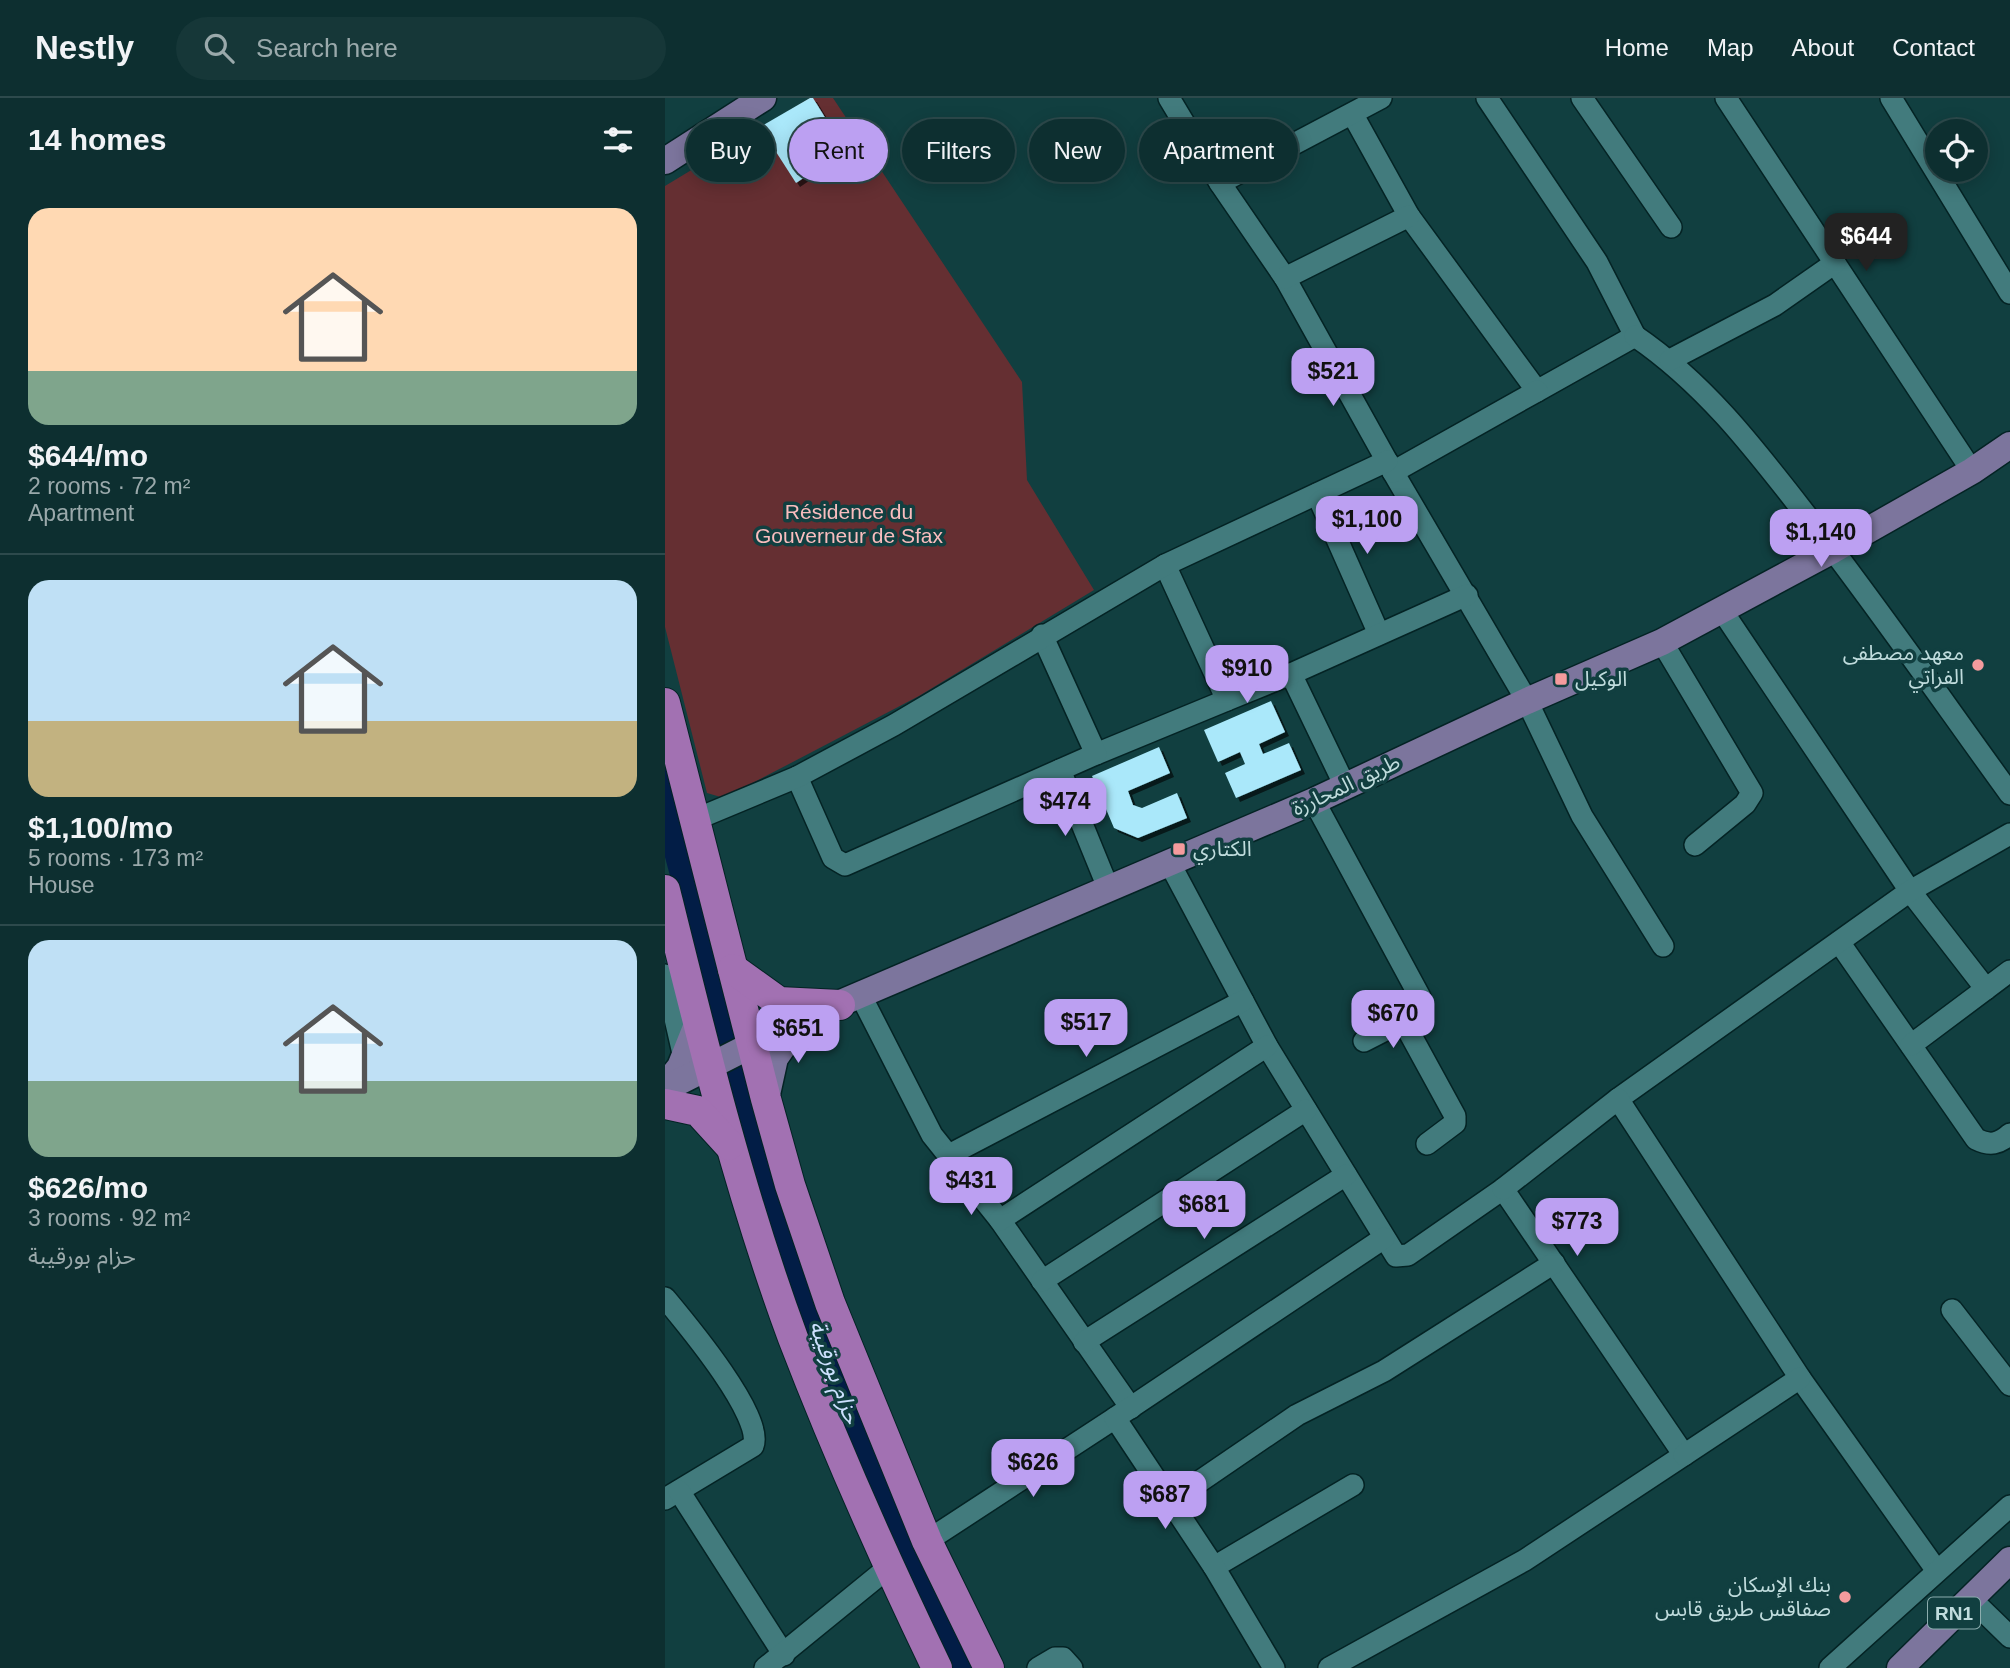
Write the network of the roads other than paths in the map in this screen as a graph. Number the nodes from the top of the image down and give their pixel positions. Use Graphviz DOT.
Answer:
graph roads {
  1 [pos="763,98"];
  2 [pos="1169,98"];
  3 [pos="1381,98"];
  4 [pos="1487,98"];
  5 [pos="1583,98"];
  6 [pos="1726,98"];
  7 [pos="1891,98"];
  8 [pos="1353,115"];
  9 [pos="665,161"];
  10 [pos="1220,183"];
  11 [pos="1409,216"];
  12 [pos="1671,227"];
  13 [pos="1835,263"];
  14 [pos="1285,278"];
  15 [pos="2010,293"];
  16 [pos="1635,336"];
  17 [pos="1670,360"];
  18 [pos="1538,391"];
  19 [pos="2010,445"];
  20 [pos="1390,467"];
  21 [pos="1972,471"];
  22 [pos="1317,494"];
  23 [pos="1833,550"];
  24 [pos="1165,565"];
  25 [pos="1467,595"];
  26 [pos="1721,609"];
  27 [pos="1379,634"];
  28 [pos="1042,635"];
  29 [pos="1662,642"];
  30 [pos="1291,674"];
  31 [pos="1227,700"];
  32 [pos="1527,701"];
  33 [pos="665,703"];
  34 [pos="1095,754"];
  35 [pos="1059,770"];
  36 [pos="797,777"];
  37 [pos="1345,786"];
  38 [pos="2010,794"];
  39 [pos="1314,801"];
  40 [pos="694,820"];
  41 [pos="2010,834"];
  42 [pos="1695,845"];
  43 [pos="1170,864"];
  44 [pos="665,890"];
  45 [pos="1108,890"];
  46 [pos="1910,891"];
  47 [pos="1839,942"];
  48 [pos="1663,946"];
  49 [pos="733,969"];
  50 [pos="2010,971"];
  51 [pos="665,975"];
  52 [pos="1986,989"];
  53 [pos="851,1000"];
  54 [pos="1243,1002"];
  55 [pos="801,1020"];
  56 [pos="1403,1021"];
  57 [pos="1364,1041"];
  58 [pos="1911,1045"];
  59 [pos="1267,1046"];
  60 [pos="750,1047"];
  61 [pos="703,1062"];
  62 [pos="665,1087"];
  63 [pos="767,1099"];
  64 [pos="1618,1099"];
  65 [pos="665,1104"];
  66 [pos="1306,1110"];
  67 [pos="2010,1134"];
  68 [pos="1427,1144"];
  69 [pos="734,1151"];
  70 [pos="949,1155"];
  71 [pos="1346,1175"];
  72 [pos="1503,1189"];
  73 [pos="1000,1220"];
  74 [pos="1384,1238"];
  75 [pos="1554,1263"];
  76 [pos="1042,1281"];
  77 [pos="665,1298"];
  78 [pos="1952,1310"];
  79 [pos="1084,1342"];
  80 [pos="1800,1378"];
  81 [pos="2010,1385"];
  82 [pos="1123,1413"];
  83 [pos="1684,1455"];
  84 [pos="1353,1485"];
  85 [pos="672,1495"];
  86 [pos="1171,1501"];
  87 [pos="2010,1506"];
  88 [pos="927,1541"];
  89 [pos="2010,1560"];
  90 [pos="890,1567"];
  91 [pos="1214,1567"];
  92 [pos="1937,1572"];
  93 [pos="1970,1598"];
  94 [pos="2010,1637"];
  95 [pos="783,1655"];
  96 [pos="765,1668"];
  97 [pos="937,1668"];
  98 [pos="989,1668"];
  99 [pos="1038,1668"];
  100 [pos="1072,1668"];
  101 [pos="1274,1668"];
  102 [pos="1329,1668"];
  103 [pos="1830,1668"];
  104 [pos="1900,1668"];
  1 -- 9 [label="main road"];
  2 -- 10 [label="street"];
  3 -- 8 [label="street"];
  4 -- 16 [label="street"];
  5 -- 12 [label="street"];
  6 -- 13 [label="street"];
  7 -- 15 [label="street"];
  8 -- 10 [label="street"];
  8 -- 11 [label="street"];
  10 -- 14 [label="street"];
  11 -- 14 [label="street"];
  11 -- 18 [label="street"];
  13 -- 17 [label="street"];
  13 -- 21 [label="street"];
  14 -- 20 [label="street"];
  16 -- 17 [label="street"];
  16 -- 18 [label="street"];
  17 -- 23 [label="street"];
  18 -- 20 [label="street"];
  19 -- 21 [label="main road, طريق المحارزة"];
  20 -- 22 [label="street"];
  20 -- 25 [label="street"];
  21 -- 23 [label="main road, طريق المحارزة"];
  22 -- 24 [label="street"];
  22 -- 27 [label="street"];
  23 -- 26 [label="main road, طريق المحارزة"];
  23 -- 38 [label="street"];
  24 -- 28 [label="street"];
  24 -- 31 [label="street"];
  25 -- 27 [label="street"];
  25 -- 32 [label="street"];
  26 -- 29 [label="main road, طريق المحارزة"];
  26 -- 46 [label="street"];
  27 -- 30 [label="street"];
  28 -- 34 [label="street"];
  28 -- 36 [label="street"];
  29 -- 32 [label="main road, طريق المحارزة"];
  29 -- 42 [label="street"];
  30 -- 31 [label="street"];
  30 -- 37 [label="street"];
  31 -- 34 [label="street"];
  32 -- 37 [label="main road, طريق المحارزة"];
  32 -- 48 [label="street"];
  33 -- 40 [label="highway"];
  34 -- 35 [label="street"];
  35 -- 36 [label="street"];
  35 -- 45 [label="street"];
  36 -- 40 [label="street"];
  37 -- 39 [label="main road, طريق المحارزة"];
  39 -- 43 [label="main road, طريق المحارزة"];
  39 -- 56 [label="street"];
  40 -- 49 [label="highway"];
  41 -- 46 [label="street"];
  43 -- 45 [label="main road, طريق المحارزة"];
  43 -- 54 [label="street"];
  44 -- 61 [label="highway"];
  45 -- 53 [label="main road, طريق المحارزة"];
  46 -- 47 [label="street"];
  46 -- 52 [label="street"];
  47 -- 58 [label="street"];
  47 -- 64 [label="street"];
  49 -- 53 [label="highway"];
  49 -- 60 [label="highway"];
  50 -- 52 [label="street"];
  51 -- 61 [label="street"];
  52 -- 58 [label="street"];
  53 -- 55 [label="main road, طريق المحارزة"];
  53 -- 70 [label="street"];
  54 -- 59 [label="street"];
  54 -- 70 [label="street"];
  55 -- 60 [label="main road, طريق المحارزة"];
  55 -- 63 [label="main road"];
  56 -- 57 [label="street"];
  56 -- 68 [label="street"];
  58 -- 67 [label="street"];
  59 -- 66 [label="street"];
  59 -- 73 [label="street"];
  60 -- 61 [label="main road, طريق المحارزة"];
  60 -- 63 [label="highway"];
  61 -- 62 [label="main road, طريق المحارزة"];
  61 -- 69 [label="highway"];
  63 -- 88 [label="highway"];
  64 -- 72 [label="street"];
  64 -- 80 [label="street"];
  65 -- 69 [label="highway"];
  66 -- 71 [label="street"];
  66 -- 76 [label="street"];
  69 -- 90 [label="highway"];
  70 -- 73 [label="street"];
  71 -- 74 [label="street"];
  71 -- 79 [label="street"];
  72 -- 74 [label="street"];
  72 -- 75 [label="street"];
  73 -- 76 [label="street"];
  74 -- 82 [label="street"];
  75 -- 83 [label="street"];
  75 -- 86 [label="street"];
  76 -- 79 [label="street"];
  77 -- 85 [label="street"];
  78 -- 81 [label="street"];
  79 -- 82 [label="street"];
  80 -- 83 [label="street"];
  80 -- 92 [label="street"];
  82 -- 86 [label="street"];
  82 -- 88 [label="street"];
  83 -- 102 [label="street"];
  84 -- 91 [label="street"];
  85 -- 95 [label="street"];
  86 -- 91 [label="street"];
  87 -- 92 [label="street"];
  88 -- 98 [label="highway"];
  89 -- 93 [label="main road, RN1"];
  90 -- 95 [label="street"];
  90 -- 97 [label="highway"];
  91 -- 101 [label="street"];
  92 -- 103 [label="street"];
  93 -- 94 [label="street"];
  93 -- 104 [label="main road, RN1"];
  95 -- 96 [label="street"];
  99 -- 100 [label="street"];
}
